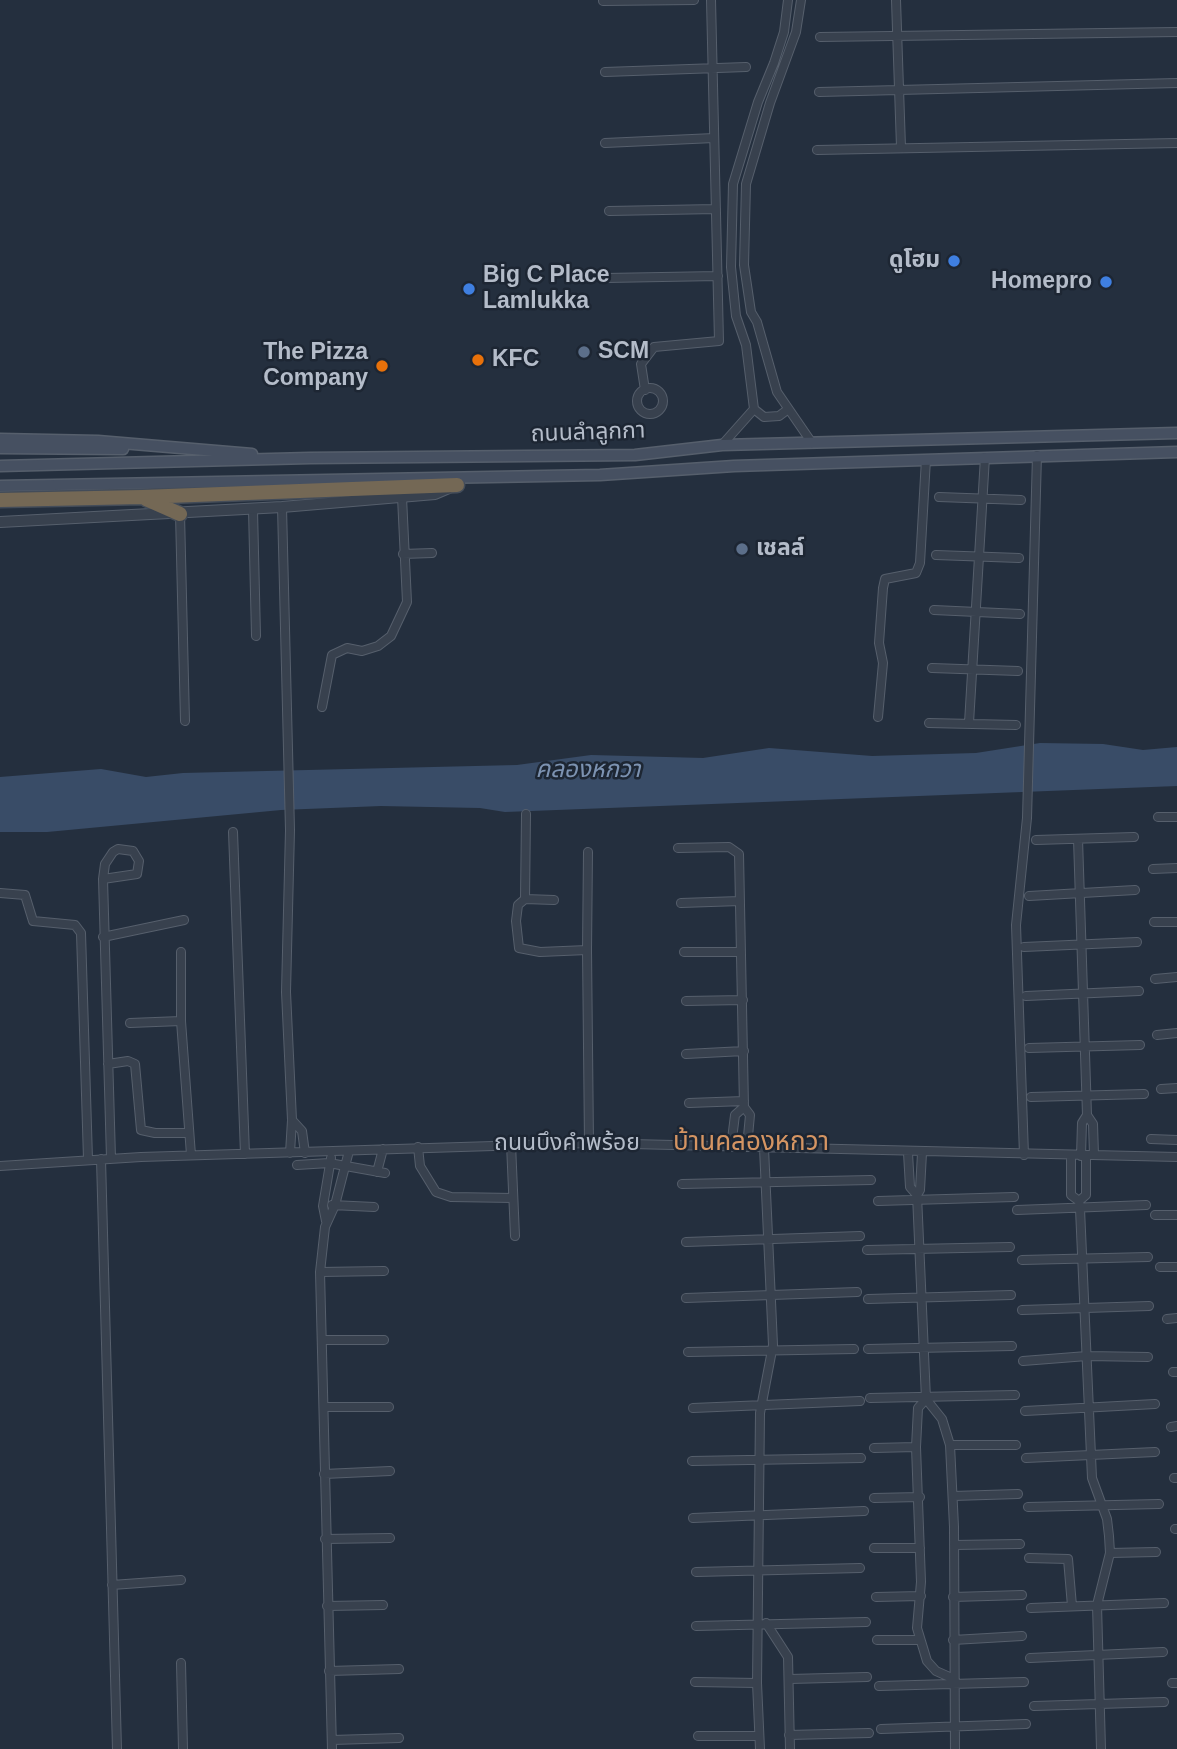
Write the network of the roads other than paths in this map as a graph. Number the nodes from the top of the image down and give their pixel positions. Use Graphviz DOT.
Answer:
graph roads {
  1 [pos="694,0"];
  2 [pos="712,0"];
  3 [pos="788,0"];
  4 [pos="801,0"];
  5 [pos="896,0"];
  6 [pos="603,1"];
  7 [pos="1177,32"];
  8 [pos="820,37"];
  9 [pos="897,37"];
  10 [pos="746,67"];
  11 [pos="714,68"];
  12 [pos="604,72"];
  13 [pos="1177,83"];
  14 [pos="900,90"];
  15 [pos="819,92"];
  16 [pos="751,122"];
  17 [pos="763,125"];
  18 [pos="715,138"];
  19 [pos="605,143"];
  20 [pos="1177,143"];
  21 [pos="901,147"];
  22 [pos="817,150"];
  23 [pos="716,209"];
  24 [pos="609,211"];
  25 [pos="718,276"];
  26 [pos="606,278"];
  27 [pos="757,322"];
  28 [pos="742,329"];
  29 [pos="769,372"];
  30 [pos="751,375"];
  31 [pos="645,390"];
  32 [pos="754,409"];
  33 [pos="787,410"];
  34 [pos="1177,433"];
  35 [pos="0,439"];
  36 [pos="812,443"];
  37 [pos="722,445"];
  38 [pos="0,448"];
  39 [pos="225,450"];
  40 [pos="1177,452"];
  41 [pos="1037,455"];
  42 [pos="985,457"];
  43 [pos="277,459"];
  44 [pos="926,459"];
  45 [pos="0,466"];
  46 [pos="480,478"];
  47 [pos="457,485"];
  48 [pos="0,486"];
  49 [pos="402,497"];
  50 [pos="142,498"];
  51 [pos="939,498"];
  52 [pos="4,500"];
  53 [pos="983,500"];
  54 [pos="1021,500"];
  55 [pos="282,507"];
  56 [pos="253,510"];
  57 [pos="180,514"];
  58 [pos="0,522"];
  59 [pos="432,553"];
  60 [pos="403,554"];
  61 [pos="936,555"];
  62 [pos="981,558"];
  63 [pos="1019,558"];
  64 [pos="934,610"];
  65 [pos="978,613"];
  66 [pos="1020,614"];
  67 [pos="256,636"];
  68 [pos="932,668"];
  69 [pos="973,670"];
  70 [pos="1018,671"];
  71 [pos="323,707"];
  72 [pos="878,717"];
  73 [pos="185,721"];
  74 [pos="929,723"];
  75 [pos="969,723"];
  76 [pos="1016,725"];
  77 [pos="526,814"];
  78 [pos="1158,817"];
  79 [pos="1177,817"];
  80 [pos="233,832"];
  81 [pos="1134,836"];
  82 [pos="1078,839"];
  83 [pos="1036,840"];
  84 [pos="678,848"];
  85 [pos="587,852"];
  86 [pos="1177,868"];
  87 [pos="1153,869"];
  88 [pos="103,878"];
  89 [pos="1135,890"];
  90 [pos="0,893"];
  91 [pos="1081,893"];
  92 [pos="1029,896"];
  93 [pos="524,899"];
  94 [pos="554,900"];
  95 [pos="740,901"];
  96 [pos="681,903"];
  97 [pos="184,920"];
  98 [pos="1154,922"];
  99 [pos="1177,922"];
  100 [pos="103,937"];
  101 [pos="1137,942"];
  102 [pos="1083,943"];
  103 [pos="1024,947"];
  104 [pos="587,950"];
  105 [pos="181,952"];
  106 [pos="684,952"];
  107 [pos="741,952"];
  108 [pos="1177,977"];
  109 [pos="1155,979"];
  110 [pos="1139,991"];
  111 [pos="1084,994"];
  112 [pos="1026,996"];
  113 [pos="743,1000"];
  114 [pos="686,1002"];
  115 [pos="181,1021"];
  116 [pos="130,1023"];
  117 [pos="1177,1033"];
  118 [pos="1157,1035"];
  119 [pos="1140,1045"];
  120 [pos="1085,1047"];
  121 [pos="1029,1048"];
  122 [pos="744,1051"];
  123 [pos="686,1054"];
  124 [pos="108,1064"];
  125 [pos="1177,1088"];
  126 [pos="1161,1089"];
  127 [pos="1144,1094"];
  128 [pos="1086,1095"];
  129 [pos="1031,1097"];
  130 [pos="689,1104"];
  131 [pos="744,1104"];
  132 [pos="292,1120"];
  133 [pos="189,1133"];
  134 [pos="1152,1139"];
  135 [pos="1177,1140"];
  136 [pos="589,1143"];
  137 [pos="511,1144"];
  138 [pos="418,1147"];
  139 [pos="731,1147"];
  140 [pos="747,1147"];
  141 [pos="764,1148"];
  142 [pos="383,1149"];
  143 [pos="333,1151"];
  144 [pos="349,1151"];
  145 [pos="290,1153"];
  146 [pos="305,1153"];
  147 [pos="908,1153"];
  148 [pos="922,1153"];
  149 [pos="244,1154"];
  150 [pos="191,1155"];
  151 [pos="1024,1155"];
  152 [pos="1071,1155"];
  153 [pos="1087,1156"];
  154 [pos="1177,1157"];
  155 [pos="101,1158"];
  156 [pos="111,1158"];
  157 [pos="88,1160"];
  158 [pos="329,1163"];
  159 [pos="298,1165"];
  160 [pos="0,1166"];
  161 [pos="343,1166"];
  162 [pos="871,1180"];
  163 [pos="765,1182"];
  164 [pos="681,1184"];
  165 [pos="917,1197"];
  166 [pos="1014,1197"];
  167 [pos="513,1198"];
  168 [pos="878,1201"];
  169 [pos="335,1205"];
  170 [pos="1079,1205"];
  171 [pos="1146,1205"];
  172 [pos="323,1206"];
  173 [pos="374,1207"];
  174 [pos="1017,1210"];
  175 [pos="1155,1215"];
  176 [pos="1177,1215"];
  177 [pos="326,1221"];
  178 [pos="514,1236"];
  179 [pos="860,1237"];
  180 [pos="767,1241"];
  181 [pos="686,1242"];
  182 [pos="1010,1247"];
  183 [pos="919,1249"];
  184 [pos="867,1250"];
  185 [pos="1148,1257"];
  186 [pos="1080,1258"];
  187 [pos="1022,1259"];
  188 [pos="1160,1267"];
  189 [pos="1177,1267"];
  190 [pos="384,1271"];
  191 [pos="320,1272"];
  192 [pos="857,1293"];
  193 [pos="770,1294"];
  194 [pos="1011,1295"];
  195 [pos="686,1298"];
  196 [pos="921,1298"];
  197 [pos="868,1299"];
  198 [pos="1149,1306"];
  199 [pos="1084,1308"];
  200 [pos="1022,1310"];
  201 [pos="1177,1318"];
  202 [pos="1167,1319"];
  203 [pos="322,1340"];
  204 [pos="384,1340"];
  205 [pos="1012,1346"];
  206 [pos="922,1348"];
  207 [pos="855,1349"];
  208 [pos="868,1349"];
  209 [pos="772,1351"];
  210 [pos="688,1352"];
  211 [pos="1087,1356"];
  212 [pos="1148,1357"];
  213 [pos="1023,1361"];
  214 [pos="1015,1395"];
  215 [pos="925,1397"];
  216 [pos="870,1398"];
  217 [pos="860,1401"];
  218 [pos="1155,1404"];
  219 [pos="761,1406"];
  220 [pos="324,1407"];
  221 [pos="389,1407"];
  222 [pos="1090,1407"];
  223 [pos="693,1408"];
  224 [pos="1025,1411"];
  225 [pos="950,1445"];
  226 [pos="1016,1445"];
  227 [pos="916,1447"];
  228 [pos="874,1448"];
  229 [pos="1155,1452"];
  230 [pos="1090,1455"];
  231 [pos="861,1458"];
  232 [pos="1026,1458"];
  233 [pos="759,1460"];
  234 [pos="691,1461"];
  235 [pos="390,1471"];
  236 [pos="324,1474"];
  237 [pos="1018,1494"];
  238 [pos="953,1496"];
  239 [pos="920,1497"];
  240 [pos="874,1498"];
  241 [pos="1158,1504"];
  242 [pos="1102,1506"];
  243 [pos="1028,1507"];
  244 [pos="864,1511"];
  245 [pos="758,1513"];
  246 [pos="694,1518"];
  247 [pos="325,1538"];
  248 [pos="390,1538"];
  249 [pos="1020,1544"];
  250 [pos="954,1545"];
  251 [pos="874,1548"];
  252 [pos="920,1548"];
  253 [pos="1156,1552"];
  254 [pos="1110,1553"];
  255 [pos="1028,1558"];
  256 [pos="860,1568"];
  257 [pos="759,1569"];
  258 [pos="696,1572"];
  259 [pos="181,1580"];
  260 [pos="112,1585"];
  261 [pos="1021,1595"];
  262 [pos="921,1596"];
  263 [pos="876,1597"];
  264 [pos="953,1597"];
  265 [pos="1164,1603"];
  266 [pos="383,1605"];
  267 [pos="1097,1605"];
  268 [pos="327,1606"];
  269 [pos="1072,1606"];
  270 [pos="1031,1608"];
  271 [pos="866,1622"];
  272 [pos="762,1623"];
  273 [pos="696,1626"];
  274 [pos="1022,1636"];
  275 [pos="877,1640"];
  276 [pos="918,1640"];
  277 [pos="953,1640"];
  278 [pos="1164,1653"];
  279 [pos="1097,1654"];
  280 [pos="1030,1658"];
  281 [pos="181,1663"];
  282 [pos="399,1669"];
  283 [pos="329,1671"];
  284 [pos="867,1677"];
  285 [pos="790,1679"];
  286 [pos="954,1681"];
  287 [pos="695,1682"];
  288 [pos="1024,1682"];
  289 [pos="757,1683"];
  290 [pos="879,1686"];
  291 [pos="1164,1702"];
  292 [pos="1100,1704"];
  293 [pos="1034,1706"];
  294 [pos="1026,1724"];
  295 [pos="954,1727"];
  296 [pos="881,1729"];
  297 [pos="869,1733"];
  298 [pos="789,1735"];
  299 [pos="698,1736"];
  300 [pos="759,1736"];
  301 [pos="399,1738"];
  302 [pos="332,1745"];
  303 [pos="117,1749"];
  304 [pos="183,1749"];
  305 [pos="760,1749"];
  306 [pos="790,1749"];
  307 [pos="955,1749"];
  308 [pos="1101,1749"];
  1 -- 6 [label="street"];
  2 -- 11 [label="street"];
  3 -- 16 [label="street"];
  4 -- 17 [label="street"];
  5 -- 9 [label="street"];
  7 -- 9 [label="street"];
  8 -- 9 [label="street"];
  9 -- 14 [label="street"];
  10 -- 11 [label="street"];
  11 -- 12 [label="street"];
  11 -- 18 [label="street"];
  13 -- 14 [label="street"];
  14 -- 15 [label="street"];
  14 -- 21 [label="street"];
  16 -- 17 [label="street"];
  16 -- 28 [label="street"];
  17 -- 27 [label="street"];
  18 -- 19 [label="street"];
  18 -- 23 [label="street"];
  20 -- 21 [label="street"];
  21 -- 22 [label="street"];
  23 -- 24 [label="street"];
  23 -- 25 [label="street"];
  25 -- 26 [label="street"];
  25 -- 31 [label="street"];
  27 -- 28 [label="street"];
  27 -- 29 [label="street"];
  28 -- 30 [label="street"];
  29 -- 30 [label="street"];
  29 -- 33 [label="street"];
  30 -- 32 [label="street"];
  32 -- 33 [label="street"];
  32 -- 37 [label="street"];
  33 -- 36 [label="street"];
  34 -- 36 [label="main road, ถนนลำลูกกา"];
  35 -- 39 [label="main road"];
  36 -- 37 [label="main road, ถนนลำลูกกา"];
  37 -- 43 [label="main road, ถนนลำลูกกา"];
  38 -- 39 [label="main road"];
  39 -- 43 [label="main road"];
  40 -- 41 [label="main road, ถนนลำลูกกา"];
  41 -- 42 [label="main road, ถนนลำลูกกา"];
  41 -- 151 [label="street"];
  42 -- 44 [label="main road, ถนนลำลูกกา"];
  42 -- 53 [label="street"];
  43 -- 45 [label="main road, ถนนลำลูกกา"];
  44 -- 46 [label="main road, ถนนลำลูกกา"];
  44 -- 72 [label="street"];
  46 -- 47 [label="main road"];
  46 -- 48 [label="main road, ถนนลำลูกกา"];
  47 -- 49 [label="street"];
  47 -- 50 [label="highway"];
  49 -- 55 [label="street"];
  49 -- 60 [label="street"];
  50 -- 52 [label="highway"];
  50 -- 57 [label="highway"];
  51 -- 53 [label="street"];
  53 -- 54 [label="street"];
  53 -- 62 [label="street"];
  55 -- 56 [label="street"];
  55 -- 132 [label="street"];
  56 -- 57 [label="street"];
  56 -- 67 [label="street"];
  57 -- 58 [label="street"];
  57 -- 73 [label="street"];
  59 -- 60 [label="street"];
  60 -- 71 [label="street"];
  61 -- 62 [label="street"];
  62 -- 63 [label="street"];
  62 -- 65 [label="street"];
  64 -- 65 [label="street"];
  65 -- 66 [label="street"];
  65 -- 69 [label="street"];
  68 -- 69 [label="street"];
  69 -- 70 [label="street"];
  69 -- 75 [label="street"];
  74 -- 75 [label="street"];
  75 -- 76 [label="street"];
  77 -- 93 [label="street"];
  78 -- 79 [label="street"];
  80 -- 149 [label="street"];
  81 -- 82 [label="street"];
  82 -- 83 [label="street"];
  82 -- 91 [label="street"];
  84 -- 95 [label="street"];
  85 -- 104 [label="street"];
  86 -- 87 [label="street"];
  88 -- 88 [label="street"];
  88 -- 100 [label="street"];
  89 -- 91 [label="street"];
  90 -- 157 [label="street"];
  91 -- 92 [label="street"];
  91 -- 102 [label="street"];
  93 -- 94 [label="street"];
  93 -- 104 [label="street"];
  95 -- 96 [label="street"];
  95 -- 107 [label="street"];
  97 -- 100 [label="street"];
  98 -- 99 [label="street"];
  100 -- 124 [label="street"];
  101 -- 102 [label="street"];
  102 -- 103 [label="street"];
  102 -- 111 [label="street"];
  104 -- 136 [label="street"];
  105 -- 115 [label="street"];
  106 -- 107 [label="street"];
  107 -- 113 [label="street"];
  108 -- 109 [label="street"];
  110 -- 111 [label="street"];
  111 -- 112 [label="street"];
  111 -- 120 [label="street"];
  113 -- 114 [label="street"];
  113 -- 122 [label="street"];
  115 -- 116 [label="street"];
  115 -- 133 [label="street"];
  117 -- 118 [label="street"];
  119 -- 120 [label="street"];
  120 -- 121 [label="street"];
  120 -- 128 [label="street"];
  122 -- 123 [label="street"];
  122 -- 131 [label="street"];
  124 -- 133 [label="street"];
  124 -- 156 [label="street"];
  125 -- 126 [label="street"];
  127 -- 128 [label="street"];
  128 -- 129 [label="street"];
  128 -- 153 [label="street"];
  130 -- 131 [label="street"];
  131 -- 139 [label="street"];
  131 -- 140 [label="street"];
  132 -- 145 [label="street"];
  132 -- 146 [label="street"];
  133 -- 150 [label="street"];
  134 -- 135 [label="street"];
  136 -- 137 [label="street, ถนนบึงคำพร้อย"];
  136 -- 139 [label="street, ถนนบึงคำพร้อย"];
  137 -- 138 [label="street, ถนนบึงคำพร้อย"];
  137 -- 167 [label="street"];
  138 -- 142 [label="street, ถนนบึงคำพร้อย"];
  138 -- 167 [label="street"];
  139 -- 140 [label="street, ถนนบึงคำพร้อย"];
  140 -- 141 [label="street, ถนนบึงคำพร้อย"];
  141 -- 147 [label="street, ถนนบึงคำพร้อย"];
  141 -- 163 [label="street"];
  142 -- 144 [label="street, ถนนบึงคำพร้อย"];
  142 -- 161 [label="street"];
  143 -- 144 [label="street, ถนนบึงคำพร้อย"];
  143 -- 146 [label="street, ถนนบึงคำพร้อย"];
  143 -- 158 [label="street"];
  144 -- 161 [label="street"];
  145 -- 146 [label="street, ถนนบึงคำพร้อย"];
  145 -- 149 [label="street, ถนนบึงคำพร้อย"];
  147 -- 148 [label="street, ถนนบึงคำพร้อย"];
  147 -- 165 [label="street"];
  148 -- 151 [label="street, ถนนบึงคำพร้อย"];
  148 -- 165 [label="street"];
  149 -- 150 [label="street, ถนนบึงคำพร้อย"];
  150 -- 156 [label="street, ถนนบึงคำพร้อย"];
  151 -- 152 [label="street, ถนนบึงคำพร้อย"];
  152 -- 153 [label="street, ถนนบึงคำพร้อย"];
  152 -- 170 [label="street"];
  153 -- 154 [label="street, ถนนบึงคำพร้อย"];
  153 -- 170 [label="street"];
  155 -- 156 [label="street, ถนนบึงคำพร้อย"];
  155 -- 157 [label="street, ถนนบึงคำพร้อย"];
  155 -- 260 [label="street"];
  157 -- 160 [label="street, ถนนบึงคำพร้อย"];
  158 -- 159 [label="street"];
  158 -- 161 [label="street"];
  158 -- 172 [label="street"];
  161 -- 169 [label="street"];
  162 -- 163 [label="street"];
  163 -- 164 [label="street"];
  163 -- 180 [label="street"];
  165 -- 166 [label="street"];
  165 -- 168 [label="street"];
  165 -- 183 [label="street"];
  167 -- 178 [label="street"];
  169 -- 172 [label="street"];
  169 -- 173 [label="street"];
  169 -- 177 [label="street"];
  170 -- 171 [label="street"];
  170 -- 174 [label="street"];
  170 -- 186 [label="street"];
  172 -- 177 [label="street"];
  175 -- 176 [label="street"];
  177 -- 191 [label="street"];
  179 -- 180 [label="street"];
  180 -- 181 [label="street"];
  180 -- 193 [label="street"];
  182 -- 183 [label="street"];
  183 -- 184 [label="street"];
  183 -- 196 [label="street"];
  185 -- 186 [label="street"];
  186 -- 187 [label="street"];
  186 -- 199 [label="street"];
  188 -- 189 [label="street"];
  190 -- 191 [label="street"];
  191 -- 203 [label="street"];
  192 -- 193 [label="street"];
  193 -- 195 [label="street"];
  193 -- 209 [label="street"];
  194 -- 196 [label="street"];
  196 -- 197 [label="street"];
  196 -- 206 [label="street"];
  198 -- 199 [label="street"];
  199 -- 200 [label="street"];
  199 -- 211 [label="street"];
  201 -- 202 [label="street"];
  203 -- 204 [label="street"];
  203 -- 220 [label="street"];
  205 -- 206 [label="street"];
  206 -- 208 [label="street"];
  206 -- 215 [label="street"];
  207 -- 209 [label="street"];
  209 -- 210 [label="street"];
  209 -- 219 [label="street"];
  211 -- 212 [label="street"];
  211 -- 213 [label="street"];
  211 -- 222 [label="street"];
  214 -- 215 [label="street"];
  215 -- 216 [label="street"];
  215 -- 225 [label="street"];
  215 -- 227 [label="street"];
  217 -- 219 [label="street"];
  218 -- 222 [label="street"];
  219 -- 223 [label="street"];
  219 -- 233 [label="street"];
  220 -- 221 [label="street"];
  220 -- 236 [label="street"];
  222 -- 224 [label="street"];
  222 -- 230 [label="street"];
  225 -- 226 [label="street"];
  225 -- 238 [label="street"];
  227 -- 228 [label="street"];
  227 -- 239 [label="street"];
  229 -- 230 [label="street"];
  230 -- 232 [label="street"];
  230 -- 242 [label="street"];
  231 -- 233 [label="street"];
  233 -- 234 [label="street"];
  233 -- 245 [label="street"];
  235 -- 236 [label="street"];
  236 -- 247 [label="street"];
  237 -- 238 [label="street"];
  238 -- 250 [label="street"];
  239 -- 240 [label="street"];
  239 -- 252 [label="street"];
  241 -- 242 [label="street"];
  242 -- 243 [label="street"];
  242 -- 254 [label="street"];
  244 -- 245 [label="street"];
  245 -- 246 [label="street"];
  245 -- 257 [label="street"];
  247 -- 248 [label="street"];
  247 -- 268 [label="street"];
  249 -- 250 [label="street"];
  250 -- 264 [label="street"];
  251 -- 252 [label="street"];
  252 -- 262 [label="street"];
  253 -- 254 [label="street"];
  254 -- 267 [label="street"];
  255 -- 269 [label="street"];
  256 -- 257 [label="street"];
  257 -- 258 [label="street"];
  257 -- 272 [label="street"];
  259 -- 260 [label="street"];
  260 -- 303 [label="street"];
  261 -- 264 [label="street"];
  262 -- 263 [label="street"];
  262 -- 276 [label="street"];
  264 -- 277 [label="street"];
  265 -- 267 [label="street"];
  266 -- 268 [label="street"];
  267 -- 269 [label="street"];
  267 -- 279 [label="street"];
  268 -- 283 [label="street"];
  269 -- 270 [label="street"];
  271 -- 272 [label="street"];
  272 -- 273 [label="street"];
  272 -- 285 [label="street"];
  272 -- 289 [label="street"];
  274 -- 277 [label="street"];
  275 -- 276 [label="street"];
  276 -- 286 [label="street"];
  277 -- 286 [label="street"];
  278 -- 279 [label="street"];
  279 -- 280 [label="street"];
  279 -- 292 [label="street"];
  281 -- 304 [label="street"];
  282 -- 283 [label="street"];
  283 -- 302 [label="street"];
  284 -- 285 [label="street"];
  285 -- 298 [label="street"];
  286 -- 288 [label="street"];
  286 -- 290 [label="street"];
  286 -- 295 [label="street"];
  287 -- 289 [label="street"];
  289 -- 300 [label="street"];
  291 -- 292 [label="street"];
  292 -- 293 [label="street"];
  292 -- 308 [label="street"];
  294 -- 295 [label="street"];
  295 -- 296 [label="street"];
  295 -- 307 [label="street"];
  297 -- 298 [label="street"];
  298 -- 306 [label="street"];
  299 -- 300 [label="street"];
  300 -- 305 [label="street"];
  301 -- 302 [label="street"];
}
